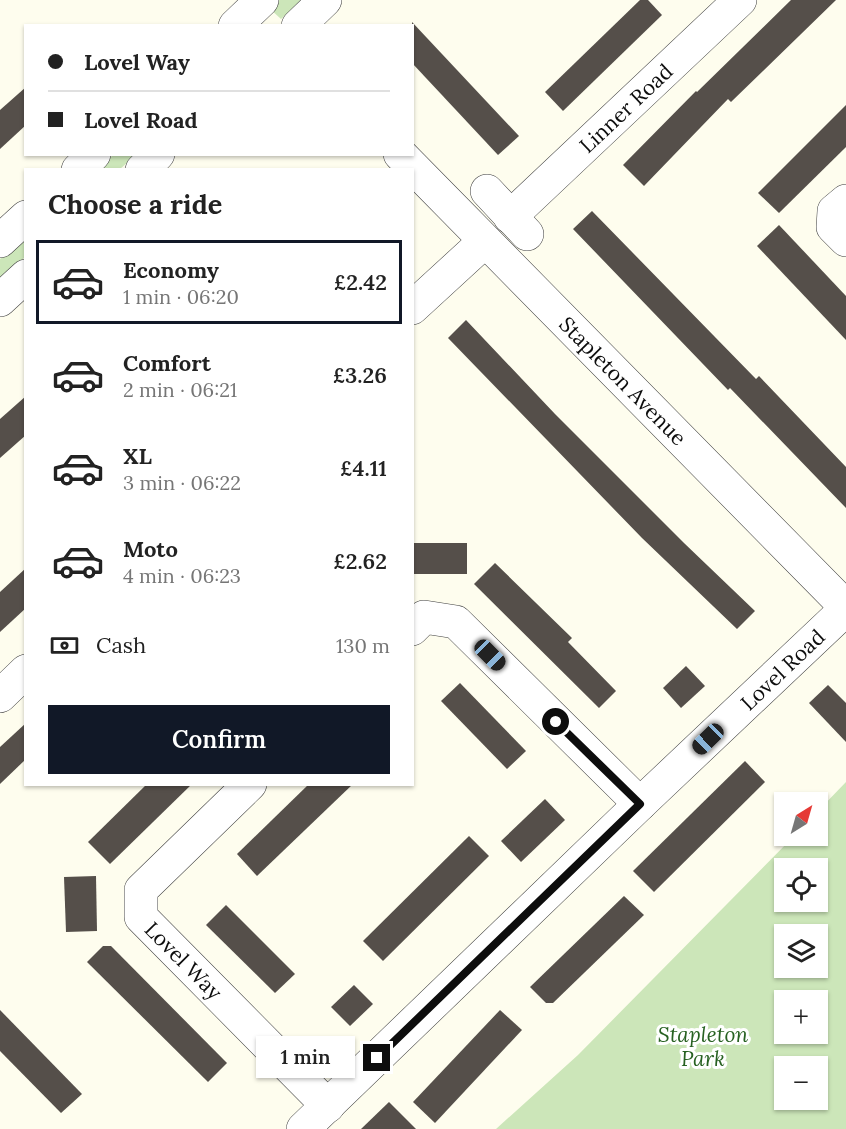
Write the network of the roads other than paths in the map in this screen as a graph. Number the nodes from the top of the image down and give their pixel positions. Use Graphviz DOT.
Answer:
graph roads {
  1 [pos="262,0"];
  2 [pos="325,0"];
  3 [pos="740,0"];
  4 [pos="237,24"];
  5 [pos="300,24"];
  6 [pos="92,156"];
  7 [pos="156,156"];
  8 [pos="402,156"];
  9 [pos="80,168"];
  10 [pos="144,168"];
  11 [pos="414,168"];
  12 [pos="414,168"];
  13 [pos="487,191"];
  14 [pos="846,201"];
  15 [pos="24,219"];
  16 [pos="846,240"];
  17 [pos="0,241"];
  18 [pos="485,241"];
  19 [pos="24,278"];
  20 [pos="0,300"];
  21 [pos="414,306"];
  22 [pos="846,608"];
  23 [pos="414,627"];
  24 [pos="24,673"];
  25 [pos="0,696"];
  26 [pos="248,786"];
  27 [pos="640,804"];
  28 [pos="327,1106"];
  29 [pos="303,1129"];
  1 -- 4 [label="street"];
  2 -- 5 [label="street"];
  3 -- 13 [label="street, Linner Road"];
  6 -- 9 [label="street"];
  7 -- 10 [label="street"];
  8 -- 11 [label="street, Stapleton Avenue"];
  12 -- 18 [label="street, Stapleton Avenue"];
  14 -- 16 [label="street"];
  15 -- 17 [label="street"];
  18 -- 21 [label="street"];
  18 -- 22 [label="street, Stapleton Avenue"];
  19 -- 20 [label="street"];
  22 -- 27 [label="street, Lovel Road"];
  23 -- 27 [label="street"];
  24 -- 25 [label="street"];
  26 -- 28 [label="street, Lovel Way"];
  27 -- 28 [label="street, Lovel Road"];
  28 -- 29 [label="street, Lovel Road"];
}
